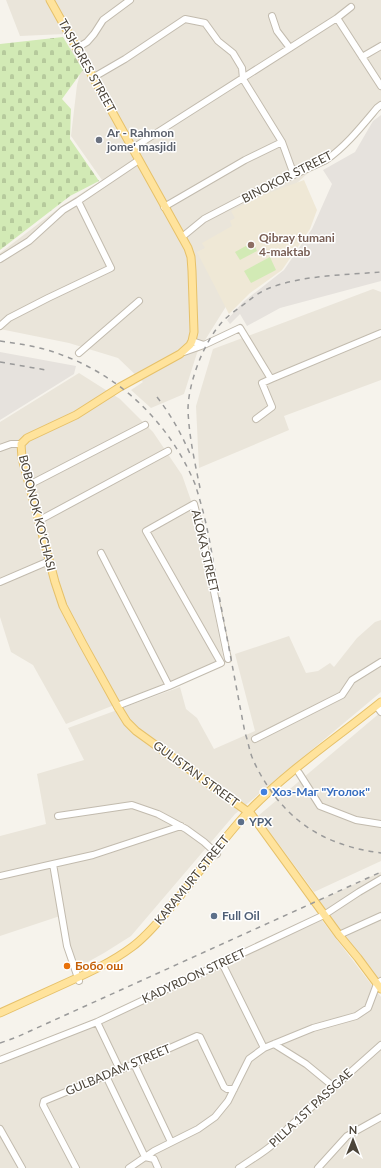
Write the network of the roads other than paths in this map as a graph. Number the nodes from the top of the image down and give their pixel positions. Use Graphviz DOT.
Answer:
graph roads {
  1 [pos="50,0"];
  2 [pos="130,0"];
  3 [pos="351,7"];
  4 [pos="272,16"];
  5 [pos="337,18"];
  6 [pos="381,46"];
  7 [pos="77,48"];
  8 [pos="290,48"];
  9 [pos="362,57"];
  10 [pos="94,77"];
  11 [pos="243,79"];
  12 [pos="381,86"];
  13 [pos="381,105"];
  14 [pos="282,142"];
  15 [pos="133,148"];
  16 [pos="139,160"];
  17 [pos="294,174"];
  18 [pos="78,201"];
  19 [pos="164,207"];
  20 [pos="182,237"];
  21 [pos="0,259"];
  22 [pos="139,301"];
  23 [pos="0,326"];
  24 [pos="381,333"];
  25 [pos="192,341"];
  26 [pos="204,345"];
  27 [pos="184,352"];
  28 [pos="79,353"];
  29 [pos="271,379"];
  30 [pos="256,419"];
  31 [pos="145,425"];
  32 [pos="21,444"];
  33 [pos="0,448"];
  34 [pos="168,451"];
  35 [pos="29,485"];
  36 [pos="38,521"];
  37 [pos="101,553"];
  38 [pos="49,561"];
  39 [pos="0,582"];
  40 [pos="228,659"];
  41 [pos="381,662"];
  42 [pos="169,686"];
  43 [pos="117,706"];
  44 [pos="380,707"];
  45 [pos="255,739"];
  46 [pos="299,773"];
  47 [pos="250,813"];
  48 [pos="58,816"];
  49 [pos="381,824"];
  50 [pos="181,826"];
  51 [pos="216,853"];
  52 [pos="53,864"];
  53 [pos="0,876"];
  54 [pos="381,879"];
  55 [pos="324,915"];
  56 [pos="381,916"];
  57 [pos="339,935"];
  58 [pos="222,963"];
  59 [pos="78,979"];
  60 [pos="380,985"];
  61 [pos="0,1015"];
  62 [pos="97,1022"];
  63 [pos="274,1044"];
  64 [pos="381,1045"];
  65 [pos="264,1048"];
  66 [pos="0,1060"];
  67 [pos="134,1064"];
  68 [pos="120,1070"];
  69 [pos="106,1076"];
  70 [pos="334,1087"];
  71 [pos="234,1090"];
  72 [pos="381,1118"];
  73 [pos="0,1129"];
  74 [pos="171,1142"];
  75 [pos="145,1156"];
  76 [pos="22,1168"];
  77 [pos="76,1168"];
  78 [pos="129,1168"];
  79 [pos="158,1168"];
  80 [pos="239,1168"];
  81 [pos="318,1168"];
  1 -- 7 [label="main road, TASHGRES STREET"];
  2 -- 7 [label="street"];
  3 -- 5 [label="street"];
  4 -- 8 [label="street"];
  5 -- 8 [label="street"];
  5 -- 9 [label="street"];
  6 -- 9 [label="street"];
  7 -- 10 [label="main road, TASHGRES STREET"];
  8 -- 11 [label="street"];
  9 -- 12 [label="street"];
  10 -- 11 [label="street"];
  10 -- 15 [label="main road, TASHGRES STREET"];
  11 -- 14 [label="street"];
  11 -- 15 [label="street"];
  13 -- 17 [label="street, BINOKOR STREET"];
  14 -- 17 [label="street"];
  14 -- 19 [label="street"];
  15 -- 16 [label="main road, TASHGRES STREET"];
  16 -- 18 [label="street"];
  16 -- 19 [label="main road, TASHGRES STREET"];
  17 -- 20 [label="street, BINOKOR STREET"];
  18 -- 21 [label="street"];
  18 -- 23 [label="street"];
  19 -- 20 [label="main road, TASHGRES STREET"];
  20 -- 25 [label="main road"];
  22 -- 28 [label="street"];
  24 -- 29 [label="street"];
  25 -- 26 [label="street"];
  25 -- 27 [label="main road, BOBONOK KO'CHASI"];
  26 -- 27 [label="street"];
  26 -- 29 [label="street"];
  27 -- 32 [label="main road, BOBONOK KO'CHASI"];
  29 -- 30 [label="street"];
  31 -- 35 [label="street"];
  32 -- 33 [label="street"];
  32 -- 35 [label="main road, BOBONOK KO'CHASI"];
  34 -- 36 [label="street"];
  35 -- 36 [label="main road, BOBONOK KO'CHASI"];
  36 -- 38 [label="main road, BOBONOK KO'CHASI"];
  37 -- 42 [label="street"];
  38 -- 39 [label="street"];
  38 -- 43 [label="main road, BOBONOK KO'CHASI"];
  40 -- 42 [label="street, ALOKA STREET"];
  41 -- 45 [label="street"];
  42 -- 43 [label="street"];
  43 -- 47 [label="main road, GULISTAN STREET"];
  44 -- 46 [label="main road, KARAMURT STREET"];
  44 -- 47 [label="main road, KARAMURT STREET"];
  46 -- 47 [label="main road, KARAMURT STREET"];
  46 -- 49 [label="street"];
  47 -- 51 [label="main road, KARAMURT STREET"];
  47 -- 55 [label="main road, GULISTAN STREET"];
  48 -- 50 [label="street"];
  50 -- 51 [label="street"];
  50 -- 52 [label="street"];
  51 -- 59 [label="main road, KARAMURT STREET"];
  52 -- 53 [label="street"];
  52 -- 59 [label="street"];
  54 -- 55 [label="street, KADYRDON STREET"];
  55 -- 57 [label="main road, GULISTAN STREET"];
  55 -- 58 [label="street, KADYRDON STREET"];
  56 -- 57 [label="street"];
  57 -- 60 [label="main road, GULISTAN STREET"];
  58 -- 62 [label="street, KADYRDON STREET"];
  58 -- 65 [label="street"];
  59 -- 61 [label="main road, KARAMURT STREET"];
  60 -- 63 [label="street"];
  62 -- 66 [label="street, KADYRDON STREET"];
  62 -- 68 [label="street"];
  63 -- 65 [label="street"];
  63 -- 70 [label="street"];
  64 -- 70 [label="street, PILLA 1ST PASSGAE"];
  65 -- 71 [label="street"];
  67 -- 68 [label="street, GULBADAM STREET"];
  67 -- 71 [label="street, GULBADAM STREET"];
  67 -- 74 [label="street"];
  68 -- 69 [label="street, GULBADAM STREET"];
  69 -- 75 [label="street"];
  69 -- 77 [label="street, GULBADAM STREET"];
  70 -- 80 [label="street, PILLA 1ST PASSGAE"];
  71 -- 74 [label="street"];
  72 -- 81 [label="street"];
  73 -- 76 [label="street"];
  74 -- 75 [label="street"];
  75 -- 78 [label="street"];
  75 -- 79 [label="street"];
}
